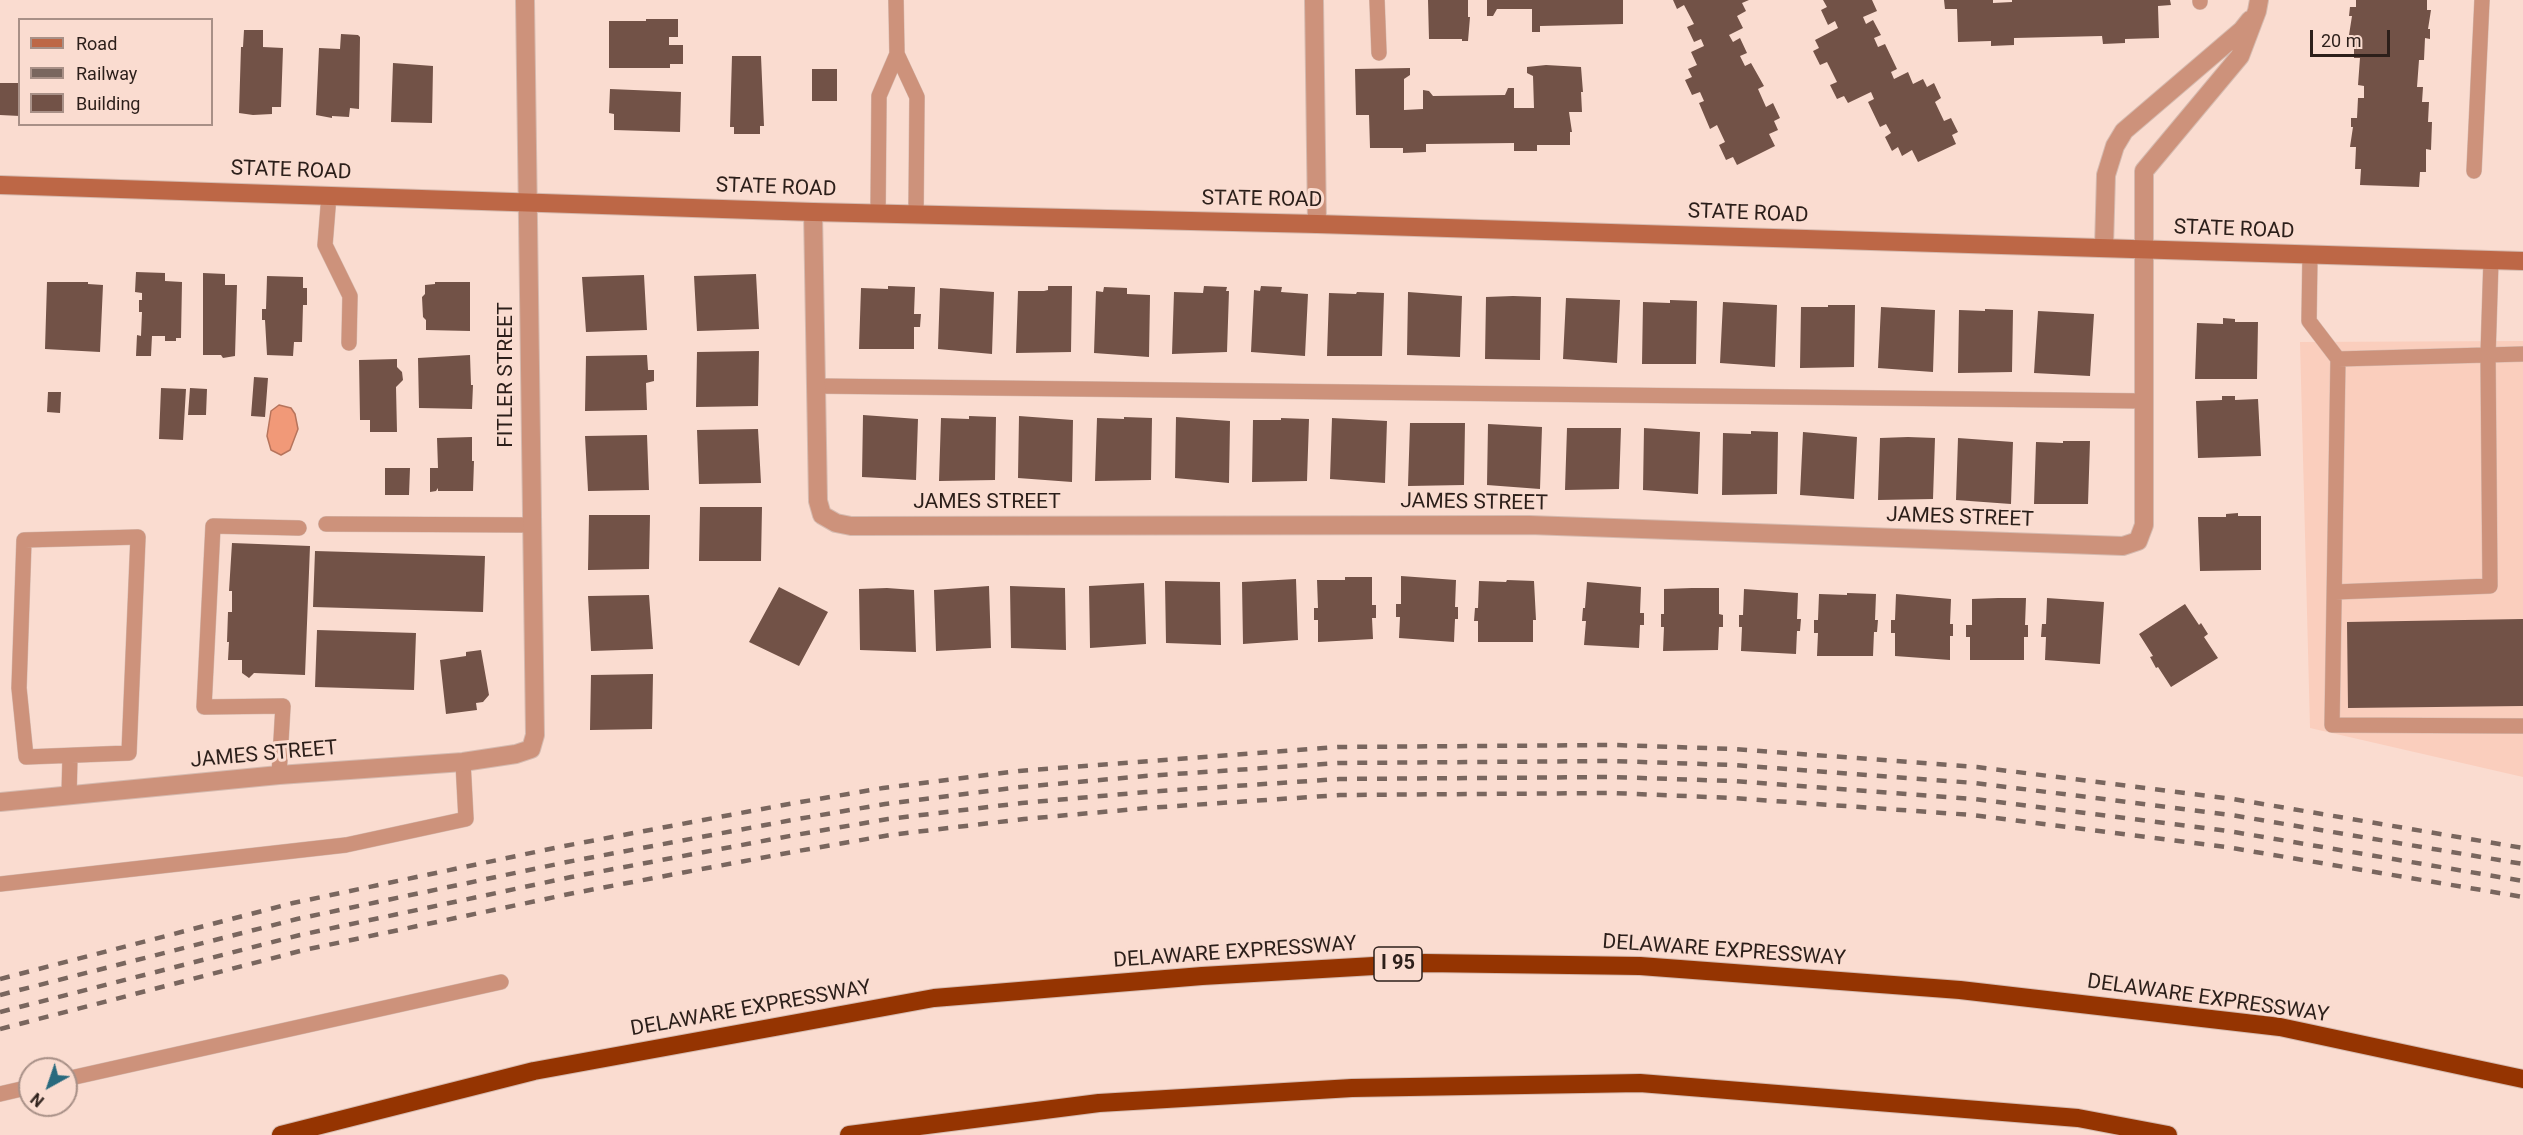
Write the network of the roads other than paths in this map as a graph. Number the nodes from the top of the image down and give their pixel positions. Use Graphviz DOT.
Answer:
graph roads {
  1 [pos="525,0"];
  2 [pos="896,0"];
  3 [pos="1314,0"];
  4 [pos="1377,0"];
  5 [pos="2482,0"];
  6 [pos="2258,6"];
  7 [pos="1379,53"];
  8 [pos="897,54"];
  9 [pos="2474,171"];
  10 [pos="0,185"];
  11 [pos="329,195"];
  12 [pos="529,201"];
  13 [pos="813,212"];
  14 [pos="878,214"];
  15 [pos="916,214"];
  16 [pos="1317,224"];
  17 [pos="2104,248"];
  18 [pos="2143,249"];
  19 [pos="2310,254"];
  20 [pos="2491,260"];
  21 [pos="2523,261"];
  22 [pos="349,343"];
  23 [pos="2523,354"];
  24 [pos="2488,355"];
  25 [pos="2338,359"];
  26 [pos="816,386"];
  27 [pos="2144,401"];
  28 [pos="326,524"];
  29 [pos="531,525"];
  30 [pos="298,528"];
  31 [pos="2334,592"];
  32 [pos="2523,726"];
  33 [pos="531,749"];
  34 [pos="70,756"];
  35 [pos="463,762"];
  36 [pos="279,775"];
  37 [pos="69,796"];
  38 [pos="0,802"];
  39 [pos="0,884"];
  40 [pos="501,982"];
  41 [pos="78,1076"];
  42 [pos="2523,1079"];
  43 [pos="18,1090"];
  44 [pos="0,1094"];
  45 [pos="281,1135"];
  46 [pos="849,1135"];
  47 [pos="2168,1135"];
  1 -- 12 [label="street, FITLER STREET"];
  2 -- 8 [label="lane"];
  3 -- 16 [label="street"];
  4 -- 7 [label="lane"];
  5 -- 9 [label="lane"];
  6 -- 17 [label="street"];
  6 -- 18 [label="street, JAMES STREET"];
  8 -- 14 [label="lane"];
  8 -- 15 [label="lane"];
  10 -- 11 [label="main road, STATE ROAD"];
  11 -- 12 [label="main road, STATE ROAD"];
  11 -- 22 [label="lane"];
  12 -- 13 [label="main road, STATE ROAD"];
  12 -- 29 [label="street, FITLER STREET"];
  13 -- 14 [label="main road, STATE ROAD"];
  13 -- 26 [label="street, JAMES STREET"];
  14 -- 15 [label="main road, STATE ROAD"];
  15 -- 16 [label="main road, STATE ROAD"];
  16 -- 17 [label="main road, STATE ROAD"];
  17 -- 18 [label="main road, STATE ROAD"];
  18 -- 19 [label="main road, STATE ROAD"];
  18 -- 27 [label="street, JAMES STREET"];
  19 -- 20 [label="main road, STATE ROAD"];
  19 -- 25 [label="lane"];
  20 -- 21 [label="main road, STATE ROAD"];
  20 -- 24 [label="lane"];
  23 -- 24 [label="lane"];
  24 -- 25 [label="lane"];
  24 -- 31 [label="lane"];
  25 -- 31 [label="lane"];
  26 -- 27 [label="lane"];
  26 -- 27 [label="street, JAMES STREET"];
  28 -- 29 [label="lane"];
  29 -- 33 [label="street, FITLER STREET"];
  30 -- 36 [label="lane"];
  31 -- 32 [label="lane"];
  33 -- 35 [label="street, JAMES STREET"];
  34 -- 34 [label="lane"];
  34 -- 37 [label="lane"];
  35 -- 36 [label="street, JAMES STREET"];
  35 -- 39 [label="lane"];
  36 -- 37 [label="street, JAMES STREET"];
  37 -- 38 [label="street, JAMES STREET"];
  40 -- 41 [label="lane"];
  42 -- 45 [label="highway, DELAWARE EXPRESSWAY / I 95"];
  43 -- 44 [label="lane"];
  46 -- 47 [label="highway"];
}
